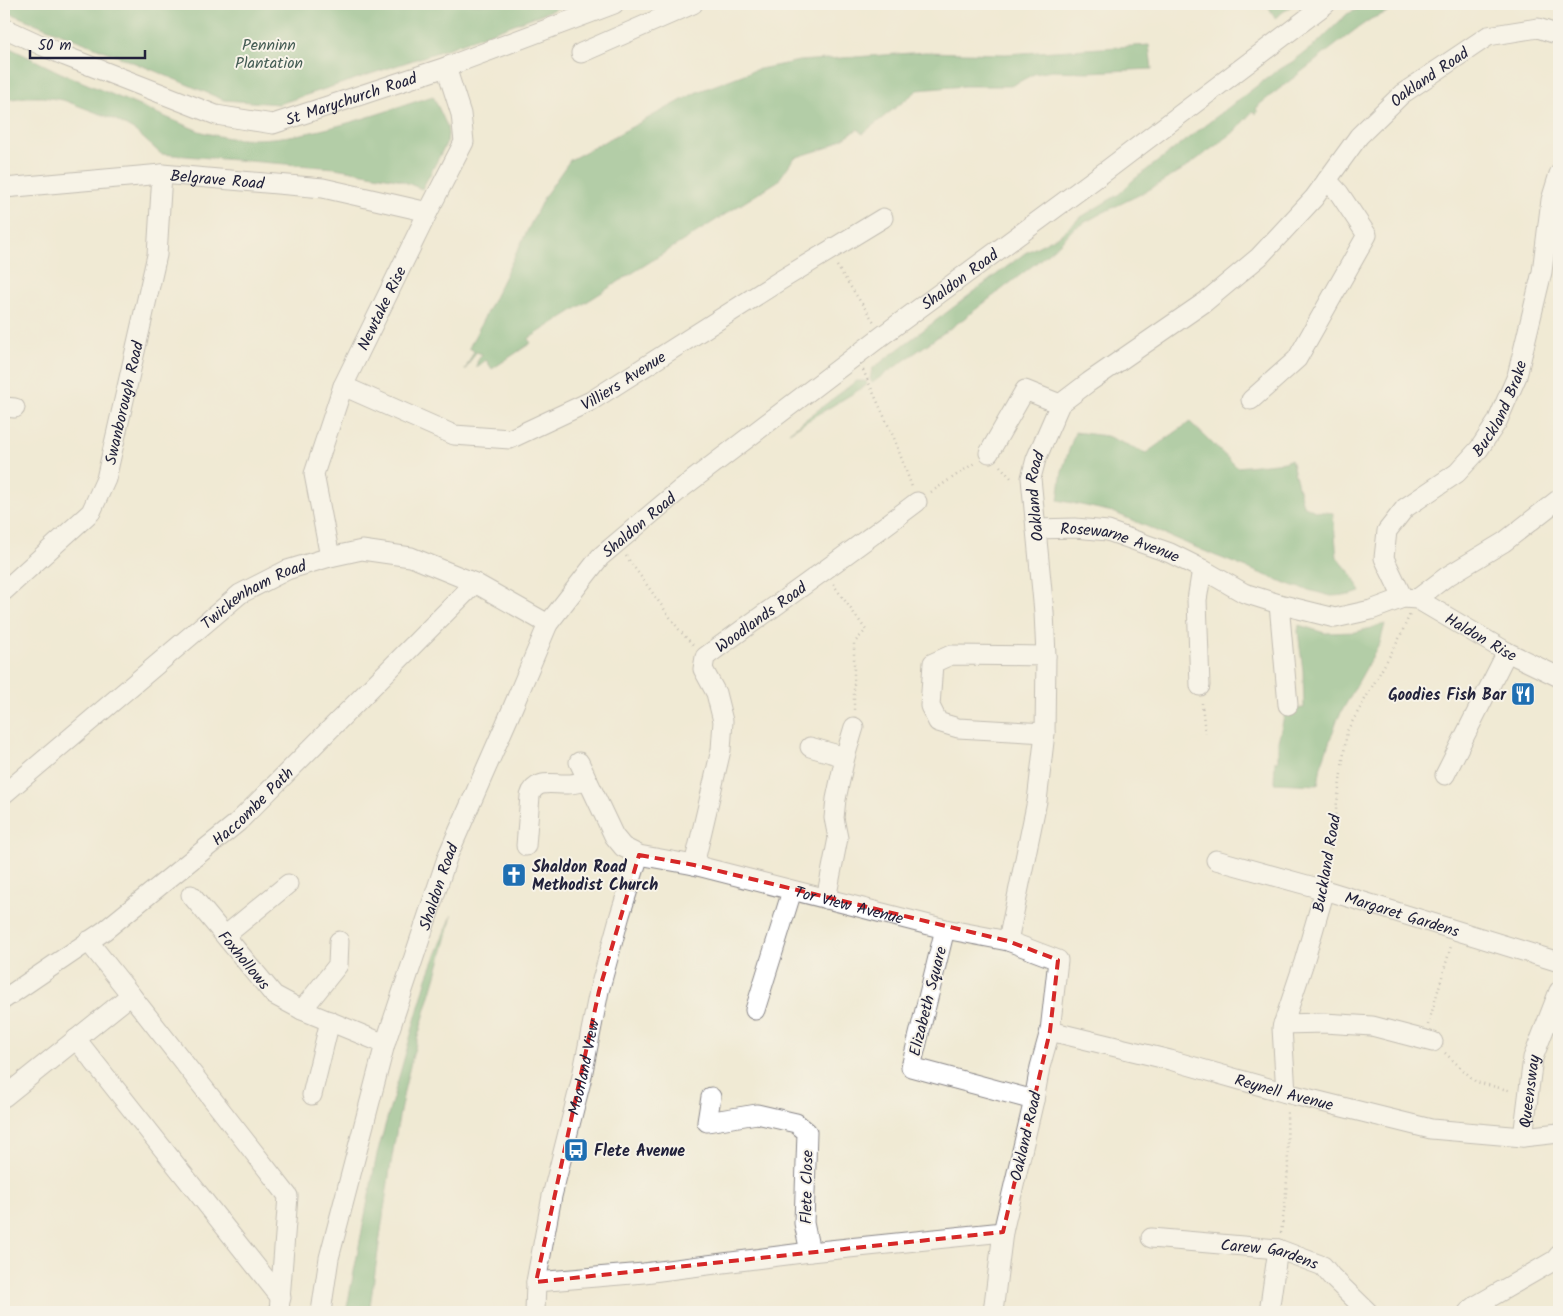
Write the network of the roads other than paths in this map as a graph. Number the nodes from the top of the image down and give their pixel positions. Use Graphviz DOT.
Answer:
graph roads {
  1 [pos="614,4"];
  2 [pos="694,4"];
  3 [pos="1326,4"];
  4 [pos="4,28"];
  5 [pos="1559,35"];
  6 [pos="580,53"];
  7 [pos="446,67"];
  8 [pos="162,174"];
  9 [pos="1559,174"];
  10 [pos="1327,180"];
  11 [pos="4,188"];
  12 [pos="428,212"];
  13 [pos="883,218"];
  14 [pos="343,386"];
  15 [pos="1251,400"];
  16 [pos="1060,404"];
  17 [pos="989,453"];
  18 [pos="1559,499"];
  19 [pos="917,502"];
  20 [pos="1036,529"];
  21 [pos="330,557"];
  22 [pos="1202,569"];
  23 [pos="475,583"];
  24 [pos="4,590"];
  25 [pos="1410,599"];
  26 [pos="1280,604"];
  27 [pos="548,624"];
  28 [pos="1507,652"];
  29 [pos="1046,656"];
  30 [pos="1559,677"];
  31 [pos="1200,686"];
  32 [pos="1288,705"];
  33 [pos="854,727"];
  34 [pos="1045,733"];
  35 [pos="810,747"];
  36 [pos="845,757"];
  37 [pos="579,762"];
  38 [pos="1444,775"];
  39 [pos="588,781"];
  40 [pos="4,794"];
  41 [pos="526,846"];
  42 [pos="639,855"];
  43 [pos="1216,860"];
  44 [pos="694,865"];
  45 [pos="288,884"];
  46 [pos="1325,890"];
  47 [pos="792,891"];
  48 [pos="191,895"];
  49 [pos="826,899"];
  50 [pos="221,929"];
  51 [pos="945,929"];
  52 [pos="88,941"];
  53 [pos="339,941"];
  54 [pos="1008,941"];
  55 [pos="1058,960"];
  56 [pos="1559,962"];
  57 [pos="1559,991"];
  58 [pos="131,995"];
  59 [pos="4,998"];
  60 [pos="302,1010"];
  61 [pos="755,1010"];
  62 [pos="330,1021"];
  63 [pos="1283,1024"];
  64 [pos="1050,1031"];
  65 [pos="76,1039"];
  66 [pos="1428,1041"];
  67 [pos="385,1044"];
  68 [pos="1286,1093"];
  69 [pos="312,1095"];
  70 [pos="4,1097"];
  71 [pos="711,1097"];
  72 [pos="1034,1100"];
  73 [pos="1559,1133"];
  74 [pos="1523,1137"];
  75 [pos="1003,1232"];
  76 [pos="1151,1238"];
  77 [pos="1278,1249"];
  78 [pos="810,1252"];
  79 [pos="1559,1256"];
  80 [pos="536,1282"];
  81 [pos="280,1305"];
  82 [pos="321,1312"];
  83 [pos="536,1312"];
  84 [pos="993,1312"];
  85 [pos="1269,1312"];
  86 [pos="1368,1312"];
  87 [pos="1468,1312"];
  1 -- 7 [label="street, St Marychurch Road"];
  2 -- 6 [label="street"];
  3 -- 27 [label="street, Shaldon Road"];
  4 -- 7 [label="street, St Marychurch Road"];
  5 -- 10 [label="street, Oakland Road"];
  7 -- 12 [label="street, Newtake Rise"];
  8 -- 11 [label="street, Belgrave Road"];
  8 -- 12 [label="street, Belgrave Road"];
  8 -- 24 [label="street, Swanborough Road"];
  9 -- 25 [label="street, Buckland Brake"];
  10 -- 15 [label="street"];
  10 -- 16 [label="street, Oakland Road"];
  12 -- 14 [label="street, Newtake Rise"];
  13 -- 14 [label="street, Villiers Avenue"];
  14 -- 21 [label="street, Newtake Rise"];
  16 -- 17 [label="street"];
  16 -- 20 [label="street, Oakland Road"];
  18 -- 25 [label="street"];
  19 -- 44 [label="street, Woodlands Road"];
  20 -- 22 [label="street, Rosewarne Avenue"];
  20 -- 29 [label="street, Oakland Road"];
  21 -- 23 [label="street, Twickenham Road"];
  21 -- 40 [label="street, Twickenham Road"];
  22 -- 26 [label="street, Rosewarne Avenue"];
  22 -- 31 [label="street, Rosewarne Avenue"];
  23 -- 27 [label="street, Twickenham Road"];
  23 -- 52 [label="street, Haccombe Path"];
  25 -- 26 [label="street, Rosewarne Avenue"];
  25 -- 28 [label="street, Haldon Rise"];
  26 -- 32 [label="street"];
  27 -- 67 [label="street, Shaldon Road"];
  28 -- 30 [label="street, Haldon Rise"];
  28 -- 38 [label="street"];
  29 -- 34 [label="street, Oakland Road"];
  29 -- 34 [label="street"];
  33 -- 36 [label="street"];
  34 -- 54 [label="street, Oakland Road"];
  35 -- 36 [label="street"];
  36 -- 49 [label="street"];
  37 -- 39 [label="street"];
  39 -- 41 [label="street"];
  39 -- 42 [label="street"];
  42 -- 44 [label="street, Tor View Avenue"];
  42 -- 80 [label="street, Moorland View"];
  43 -- 46 [label="street, Margaret Gardens"];
  44 -- 47 [label="street, Tor View Avenue"];
  45 -- 50 [label="street"];
  46 -- 56 [label="street, Margaret Gardens"];
  46 -- 63 [label="street, Buckland Road"];
  47 -- 49 [label="street, Tor View Avenue"];
  47 -- 61 [label="street"];
  48 -- 50 [label="street, Foxhollows"];
  49 -- 51 [label="street, Tor View Avenue"];
  50 -- 60 [label="street, Foxhollows"];
  51 -- 54 [label="street, Tor View Avenue"];
  51 -- 72 [label="street, Elizabeth Square"];
  52 -- 58 [label="street"];
  52 -- 59 [label="street, Haccombe Path"];
  53 -- 60 [label="street"];
  54 -- 55 [label="street, Tor View Avenue"];
  55 -- 64 [label="street, Oakland Road"];
  57 -- 74 [label="street, Queensway"];
  58 -- 65 [label="street"];
  58 -- 81 [label="street"];
  60 -- 62 [label="street, Foxhollows"];
  62 -- 67 [label="street, Foxhollows"];
  62 -- 69 [label="street"];
  63 -- 66 [label="street"];
  63 -- 68 [label="street, Buckland Road"];
  64 -- 68 [label="street, Reynell Avenue"];
  64 -- 72 [label="street, Oakland Road"];
  65 -- 70 [label="street"];
  65 -- 81 [label="street"];
  67 -- 82 [label="street, Shaldon Road"];
  68 -- 74 [label="street, Reynell Avenue"];
  71 -- 78 [label="street, Flete Close"];
  72 -- 75 [label="street, Oakland Road"];
  73 -- 74 [label="street, Reynell Avenue"];
  75 -- 78 [label="street"];
  75 -- 84 [label="street, Oakland Road"];
  76 -- 77 [label="street, Carew Gardens"];
  77 -- 85 [label="street"];
  77 -- 86 [label="street, Carew Gardens"];
  78 -- 80 [label="street"];
  79 -- 87 [label="street"];
  80 -- 83 [label="street, Moorland View"];
}
